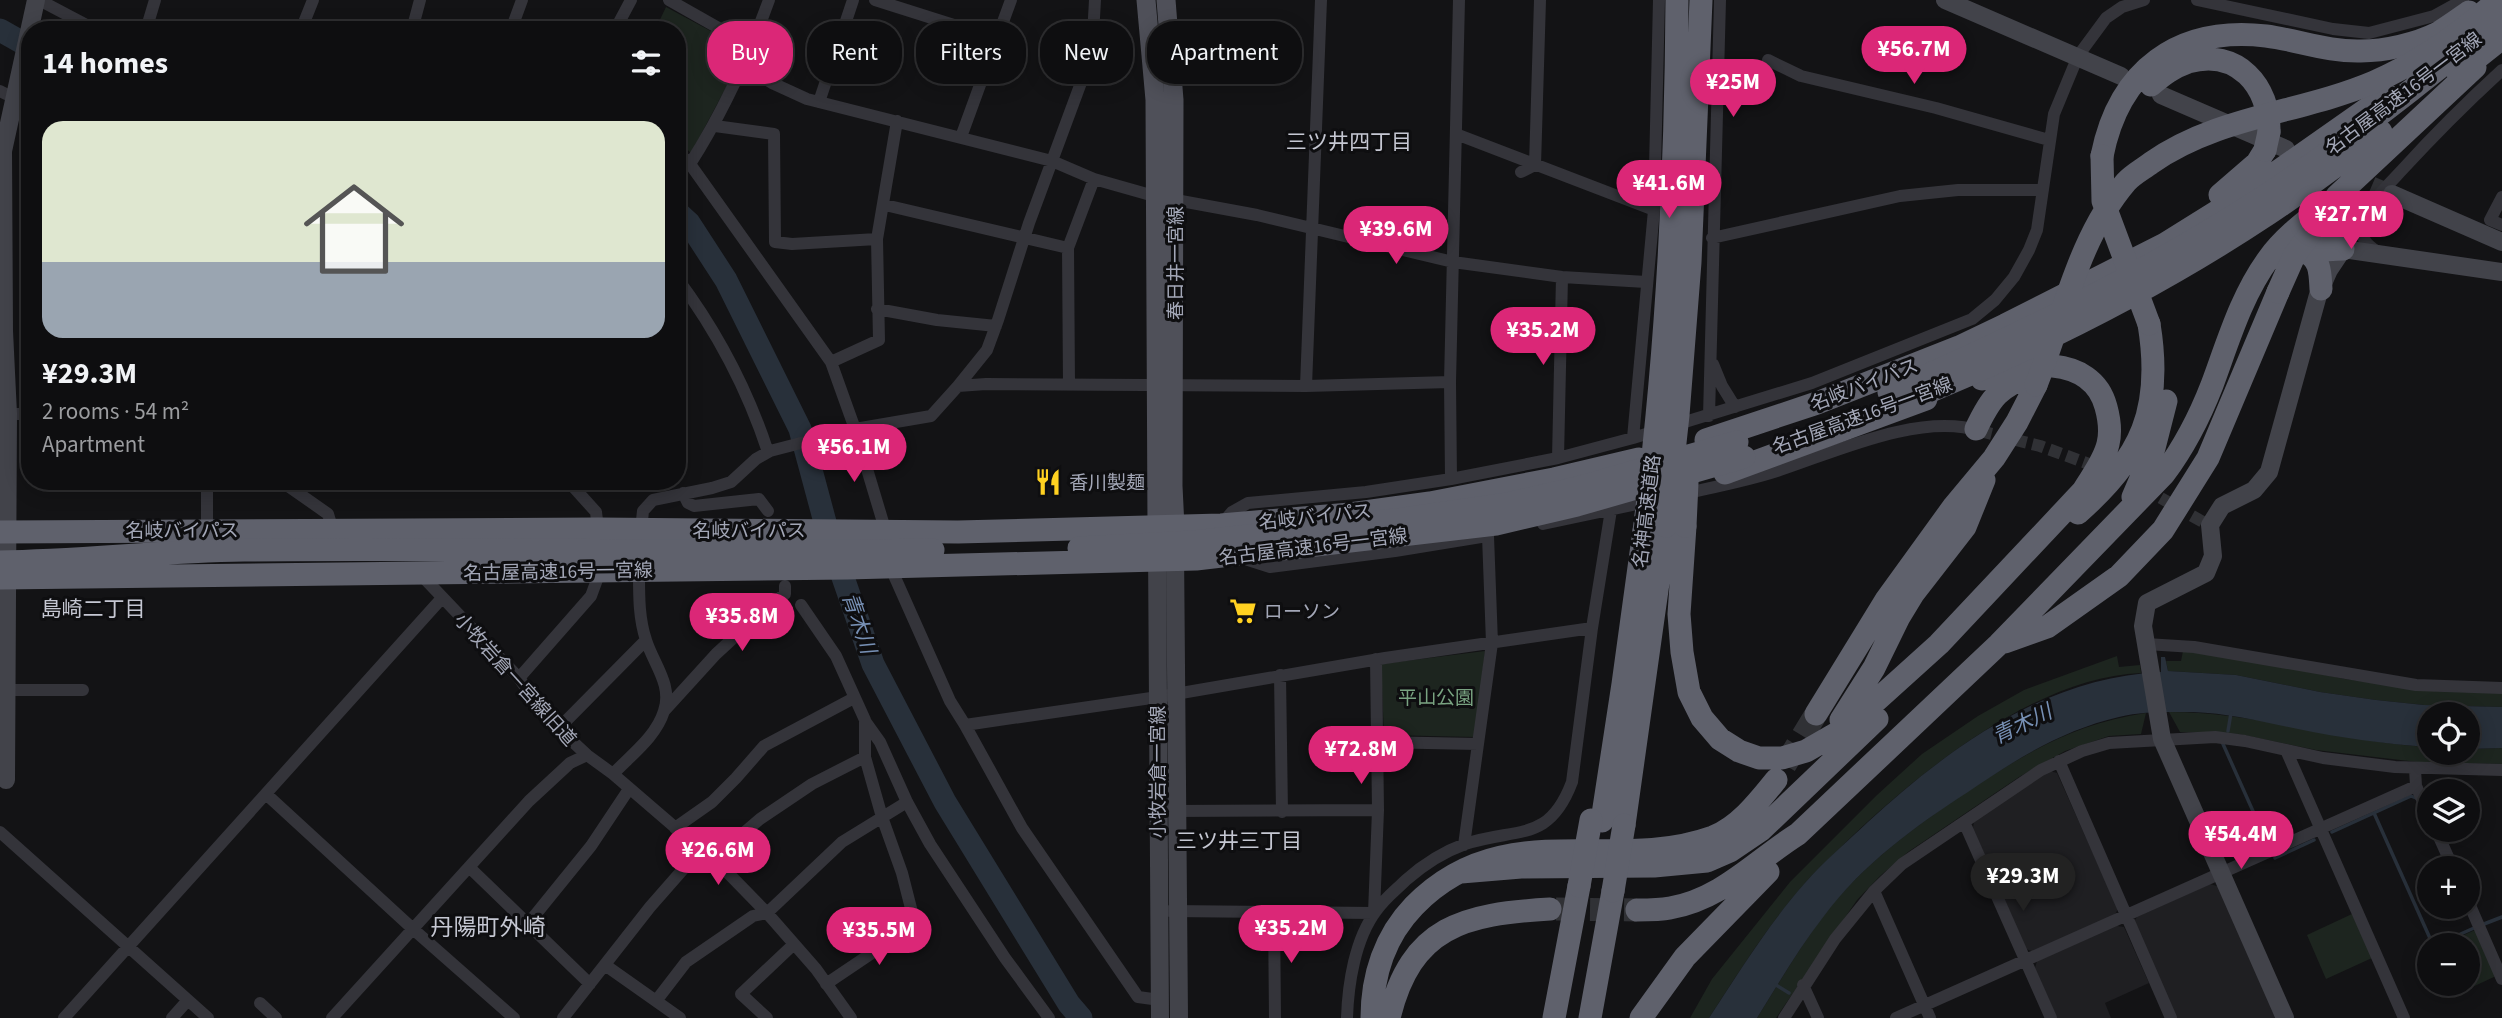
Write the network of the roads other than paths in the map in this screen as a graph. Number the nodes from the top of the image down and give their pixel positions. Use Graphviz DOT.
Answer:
graph roads {
  1 [pos="155,0"];
  2 [pos="313,0"];
  3 [pos="420,0"];
  4 [pos="522,0"];
  5 [pos="631,0"];
  6 [pos="669,0"];
  7 [pos="769,0"];
  8 [pos="853,0"];
  9 [pos="875,0"];
  10 [pos="1012,0"];
  11 [pos="1095,0"];
  12 [pos="1146,0"];
  13 [pos="1166,0"];
  14 [pos="1321,0"];
  15 [pos="1459,0"];
  16 [pos="1540,0"];
  17 [pos="1659,0"];
  18 [pos="1677,0"];
  19 [pos="1701,0"];
  20 [pos="1720,0"];
  21 [pos="1945,0"];
  22 [pos="2144,0"];
  23 [pos="2197,0"];
  24 [pos="2463,0"];
  25 [pos="2488,0"];
  26 [pos="2500,0"];
  27 [pos="36,4"];
  28 [pos="2443,5"];
  29 [pos="2502,16"];
  30 [pos="75,21"];
  31 [pos="149,21"];
  32 [pos="305,21"];
  33 [pos="414,21"];
  34 [pos="514,21"];
  35 [pos="620,21"];
  36 [pos="761,21"];
  37 [pos="941,21"];
  38 [pos="1004,21"];
  39 [pos="707,22"];
  40 [pos="2502,39"];
  41 [pos="2502,47"];
  42 [pos="2078,56"];
  43 [pos="1768,60"];
  44 [pos="21,70"];
  45 [pos="2502,70"];
  46 [pos="2121,76"];
  47 [pos="735,84"];
  48 [pos="774,84"];
  49 [pos="981,84"];
  50 [pos="2161,95"];
  51 [pos="15,96"];
  52 [pos="819,102"];
  53 [pos="897,121"];
  54 [pos="715,125"];
  55 [pos="1456,134"];
  56 [pos="961,137"];
  57 [pos="2049,139"];
  58 [pos="2273,144"];
  59 [pos="1,151"];
  60 [pos="2108,159"];
  61 [pos="686,160"];
  62 [pos="1052,161"];
  63 [pos="690,164"];
  64 [pos="1535,165"];
  65 [pos="1521,172"];
  66 [pos="1094,179"];
  67 [pos="2043,190"];
  68 [pos="2392,194"];
  69 [pos="1154,196"];
  70 [pos="2502,197"];
  71 [pos="1175,200"];
  72 [pos="885,205"];
  73 [pos="1654,210"];
  74 [pos="2358,221"];
  75 [pos="2502,225"];
  76 [pos="1311,229"];
  77 [pos="1712,238"];
  78 [pos="877,239"];
  79 [pos="1024,239"];
  80 [pos="2502,242"];
  81 [pos="2165,244"];
  82 [pos="1068,248"];
  83 [pos="2343,249"];
  84 [pos="2309,251"];
  85 [pos="2384,255"];
  86 [pos="1452,262"];
  87 [pos="2502,272"];
  88 [pos="1562,277"];
  89 [pos="1646,282"];
  90 [pos="2253,284"];
  91 [pos="2321,289"];
  92 [pos="686,290"];
  93 [pos="877,309"];
  94 [pos="2155,321"];
  95 [pos="996,326"];
  96 [pos="1711,359"];
  97 [pos="831,362"];
  98 [pos="2060,366"];
  99 [pos="1450,382"];
  100 [pos="1069,384"];
  101 [pos="958,386"];
  102 [pos="1306,386"];
  103 [pos="1165,387"];
  104 [pos="1735,407"];
  105 [pos="1894,412"];
  106 [pos="4,414"];
  107 [pos="1709,416"];
  108 [pos="855,429"];
  109 [pos="1978,430"];
  110 [pos="1633,438"];
  111 [pos="769,452"];
  112 [pos="1558,458"];
  113 [pos="1994,458"];
  114 [pos="1451,479"];
  115 [pos="207,490"];
  116 [pos="294,490"];
  117 [pos="576,490"];
  118 [pos="683,493"];
  119 [pos="1611,510"];
  120 [pos="2128,510"];
  121 [pos="768,511"];
  122 [pos="1221,525"];
  123 [pos="1166,527"];
  124 [pos="1665,527"];
  125 [pos="598,529"];
  126 [pos="877,529"];
  127 [pos="207,530"];
  128 [pos="641,530"];
  129 [pos="333,531"];
  130 [pos="1488,536"];
  131 [pos="2,556"];
  132 [pos="2024,556"];
  133 [pos="1245,559"];
  134 [pos="1166,566"];
  135 [pos="887,573"];
  136 [pos="639,575"];
  137 [pos="598,577"];
  138 [pos="425,579"];
  139 [pos="794,580"];
  140 [pos="442,598"];
  141 [pos="801,605"];
  142 [pos="1592,628"];
  143 [pos="646,640"];
  144 [pos="1492,643"];
  145 [pos="1939,644"];
  146 [pos="1999,644"];
  147 [pos="2146,644"];
  148 [pos="1376,659"];
  149 [pos="1280,675"];
  150 [pos="519,678"];
  151 [pos="2502,688"];
  152 [pos="3,690"];
  153 [pos="83,690"];
  154 [pos="1177,692"];
  155 [pos="1158,697"];
  156 [pos="854,698"];
  157 [pos="665,710"];
  158 [pos="1816,714"];
  159 [pos="865,720"];
  160 [pos="965,725"];
  161 [pos="558,729"];
  162 [pos="2161,736"];
  163 [pos="1829,737"];
  164 [pos="1377,742"];
  165 [pos="1478,744"];
  166 [pos="2286,750"];
  167 [pos="587,755"];
  168 [pos="865,757"];
  169 [pos="2059,761"];
  170 [pos="2415,769"];
  171 [pos="2502,770"];
  172 [pos="613,774"];
  173 [pos="1776,780"];
  174 [pos="3,783"];
  175 [pos="2416,786"];
  176 [pos="629,789"];
  177 [pos="265,793"];
  178 [pos="906,802"];
  179 [pos="1378,810"];
  180 [pos="1159,811"];
  181 [pos="1178,811"];
  182 [pos="1282,812"];
  183 [pos="882,817"];
  184 [pos="1606,822"];
  185 [pos="1964,822"];
  186 [pos="675,828"];
  187 [pos="2320,829"];
  188 [pos="0,832"];
  189 [pos="1798,834"];
  190 [pos="1464,845"];
  191 [pos="700,850"];
  192 [pos="712,860"];
  193 [pos="469,867"];
  194 [pos="1461,872"];
  195 [pos="2221,873"];
  196 [pos="1595,888"];
  197 [pos="1874,891"];
  198 [pos="1550,909"];
  199 [pos="1637,910"];
  200 [pos="1160,911"];
  201 [pos="1179,911"];
  202 [pos="766,913"];
  203 [pos="1274,913"];
  204 [pos="1374,913"];
  205 [pos="2126,916"];
  206 [pos="2476,919"];
  207 [pos="527,925"];
  208 [pos="413,929"];
  209 [pos="794,944"];
  210 [pos="128,945"];
  211 [pos="2026,960"];
  212 [pos="605,965"];
  213 [pos="2502,979"];
  214 [pos="590,984"];
  215 [pos="826,984"];
  216 [pos="1803,985"];
  217 [pos="188,1000"];
  218 [pos="656,1001"];
  219 [pos="260,1003"];
  220 [pos="1925,1005"];
  221 [pos="1160,1009"];
  222 [pos="64,1018"];
  223 [pos="172,1018"];
  224 [pos="208,1018"];
  225 [pos="276,1018"];
  226 [pos="332,1018"];
  227 [pos="514,1018"];
  228 [pos="563,1018"];
  229 [pos="680,1018"];
  230 [pos="766,1018"];
  231 [pos="850,1018"];
  232 [pos="1049,1018"];
  233 [pos="1179,1018"];
  234 [pos="1275,1018"];
  235 [pos="1348,1018"];
  236 [pos="1372,1018"];
  237 [pos="1389,1018"];
  238 [pos="1555,1018"];
  239 [pos="1568,1018"];
  240 [pos="1590,1018"];
  241 [pos="1642,1018"];
  242 [pos="1784,1018"];
  243 [pos="1818,1018"];
  244 [pos="1896,1018"];
  245 [pos="1930,1018"];
  246 [pos="2051,1018"];
  247 [pos="2171,1018"];
  248 [pos="2285,1018"];
  249 [pos="2404,1018"];
  1 -- 31 [label="street"];
  2 -- 32 [label="street"];
  3 -- 33 [label="street"];
  4 -- 34 [label="street"];
  5 -- 35 [label="street"];
  6 -- 39 [label="street"];
  7 -- 36 [label="street"];
  8 -- 52 [label="street"];
  9 -- 37 [label="street"];
  10 -- 38 [label="street"];
  11 -- 62 [label="street"];
  12 -- 69 [label="main road, 春日井一宮線"];
  13 -- 71 [label="main road, 春日井一宮線"];
  14 -- 76 [label="street"];
  15 -- 55 [label="street"];
  16 -- 64 [label="street"];
  17 -- 73 [label="street"];
  18 -- 124 [label="highway, 名神高速道路, bridge"];
  19 -- 124 [label="highway, bridge"];
  20 -- 77 [label="street"];
  21 -- 42 [label="street"];
  22 -- 42 [label="street"];
  23 -- 28 [label="street"];
  24 -- 28 [label="street"];
  25 -- 60 [label="highway"];
  26 -- 81 [label="highway, 名岐バイパス"];
  26 -- 113 [label="highway, bridge"];
  27 -- 30 [label="street"];
  29 -- 131 [label="highway, 名古屋高速16号一宮線, bridge"];
  40 -- 131 [label="highway, 名古屋高速16号一宮線, bridge"];
  40 -- 146 [label="highway, bridge"];
  41 -- 90 [label="highway"];
  41 -- 105 [label="highway, 名岐バイパス"];
  42 -- 46 [label="street"];
  42 -- 57 [label="street"];
  43 -- 57 [label="street"];
  44 -- 51 [label="street"];
  45 -- 74 [label="street"];
  47 -- 54 [label="street"];
  48 -- 52 [label="street"];
  49 -- 56 [label="street"];
  50 -- 58 [label="street"];
  51 -- 59 [label="street"];
  52 -- 53 [label="street"];
  53 -- 56 [label="street"];
  53 -- 72 [label="street"];
  54 -- 63 [label="street"];
  54 -- 78 [label="street"];
  55 -- 64 [label="street"];
  55 -- 86 [label="street"];
  56 -- 62 [label="street"];
  57 -- 67 [label="street"];
  58 -- 60 [label="highway"];
  58 -- 81 [label="highway"];
  59 -- 106 [label="street"];
  60 -- 94 [label="highway, bridge"];
  61 -- 63 [label="street"];
  62 -- 66 [label="street"];
  62 -- 79 [label="street"];
  63 -- 97 [label="street"];
  64 -- 65 [label="street"];
  64 -- 73 [label="street"];
  66 -- 69 [label="street"];
  66 -- 82 [label="street"];
  67 -- 77 [label="street"];
  67 -- 104 [label="street"];
  68 -- 80 [label="street"];
  69 -- 71 [label="street"];
  69 -- 103 [label="main road, 春日井一宮線"];
  70 -- 75 [label="street"];
  71 -- 76 [label="street"];
  71 -- 103 [label="main road, 春日井一宮線"];
  72 -- 78 [label="street"];
  72 -- 79 [label="street"];
  73 -- 89 [label="street"];
  74 -- 83 [label="street"];
  74 -- 84 [label="highway"];
  74 -- 85 [label="street"];
  76 -- 86 [label="street"];
  76 -- 102 [label="street"];
  77 -- 96 [label="street"];
  78 -- 93 [label="street"];
  79 -- 82 [label="street"];
  79 -- 95 [label="street"];
  81 -- 122 [label="highway, 名岐バイパス"];
  82 -- 100 [label="street"];
  83 -- 84 [label="highway"];
  83 -- 85 [label="street"];
  83 -- 91 [label="street"];
  84 -- 90 [label="highway"];
  84 -- 91 [label="highway"];
  85 -- 87 [label="street"];
  86 -- 88 [label="street"];
  86 -- 99 [label="street"];
  88 -- 89 [label="street"];
  88 -- 112 [label="street"];
  89 -- 110 [label="street"];
  90 -- 120 [label="highway"];
  91 -- 147 [label="street"];
  92 -- 111 [label="street"];
  93 -- 95 [label="street"];
  93 -- 97 [label="street"];
  94 -- 120 [label="highway"];
  94 -- 132 [label="highway"];
  95 -- 101 [label="street"];
  96 -- 104 [label="street"];
  96 -- 107 [label="street"];
  97 -- 108 [label="street"];
  98 -- 105 [label="highway"];
  98 -- 109 [label="highway"];
  98 -- 132 [label="highway"];
  99 -- 102 [label="street"];
  99 -- 114 [label="street"];
  100 -- 101 [label="street"];
  100 -- 103 [label="street"];
  101 -- 108 [label="street"];
  102 -- 103 [label="street"];
  103 -- 123 [label="main road, 春日井一宮線"];
  104 -- 107 [label="street"];
  105 -- 133 [label="highway, 名岐バイパス"];
  106 -- 131 [label="street"];
  107 -- 110 [label="street"];
  108 -- 111 [label="street"];
  108 -- 126 [label="street"];
  109 -- 119 [label="street"];
  110 -- 112 [label="street"];
  111 -- 118 [label="street"];
  112 -- 114 [label="street"];
  113 -- 158 [label="highway"];
  113 -- 163 [label="highway"];
  114 -- 122 [label="street"];
  115 -- 127 [label="street"];
  116 -- 129 [label="street"];
  117 -- 125 [label="street"];
  118 -- 121 [label="street"];
  118 -- 128 [label="street"];
  119 -- 130 [label="street"];
  119 -- 142 [label="street"];
  120 -- 146 [label="highway"];
  122 -- 123 [label="highway, 名岐バイパス"];
  123 -- 126 [label="highway, 名岐バイパス"];
  123 -- 134 [label="street, 小牧岩倉一宮線"];
  124 -- 163 [label="highway"];
  124 -- 184 [label="highway, 名神高速道路"];
  124 -- 184 [label="highway, 名神高速道路"];
  125 -- 128 [label="highway, 名岐バイパス"];
  125 -- 129 [label="highway, 名岐バイパス"];
  126 -- 128 [label="highway, 名岐バイパス"];
  127 -- 129 [label="highway, 名岐バイパス"];
  127 -- 131 [label="highway, 名岐バイパス"];
  130 -- 133 [label="street"];
  130 -- 144 [label="street"];
  131 -- 138 [label="highway, 名岐バイパス"];
  131 -- 152 [label="street"];
  132 -- 145 [label="highway"];
  133 -- 134 [label="highway, 名岐バイパス"];
  134 -- 135 [label="highway, 名岐バイパス"];
  134 -- 154 [label="street, 小牧岩倉一宮線"];
  134 -- 155 [label="street, 小牧岩倉一宮線"];
  135 -- 139 [label="highway, 名岐バイパス, bridge"];
  135 -- 160 [label="street"];
  136 -- 137 [label="highway, 名岐バイパス"];
  136 -- 139 [label="highway, 名岐バイパス"];
  136 -- 143 [label="street"];
  137 -- 138 [label="highway, 名岐バイパス"];
  137 -- 150 [label="street"];
  138 -- 140 [label="street, 小牧岩倉一宮線旧道"];
  139 -- 157 [label="street"];
  140 -- 150 [label="street, 小牧岩倉一宮線旧道"];
  140 -- 177 [label="street"];
  141 -- 156 [label="street"];
  142 -- 144 [label="street"];
  142 -- 190 [label="street"];
  143 -- 157 [label="street"];
  143 -- 161 [label="street"];
  144 -- 148 [label="street"];
  144 -- 165 [label="street"];
  145 -- 163 [label="highway"];
  145 -- 194 [label="highway"];
  146 -- 189 [label="highway"];
  147 -- 151 [label="street"];
  147 -- 162 [label="street"];
  148 -- 149 [label="street"];
  148 -- 164 [label="street"];
  149 -- 154 [label="street"];
  149 -- 182 [label="street"];
  150 -- 161 [label="street, 小牧岩倉一宮線旧道"];
  152 -- 153 [label="street"];
  152 -- 174 [label="street"];
  154 -- 155 [label="street"];
  154 -- 181 [label="street, 小牧岩倉一宮線"];
  155 -- 160 [label="street"];
  155 -- 180 [label="street, 小牧岩倉一宮線"];
  156 -- 159 [label="street"];
  156 -- 186 [label="street"];
  157 -- 172 [label="street"];
  159 -- 168 [label="street"];
  159 -- 178 [label="street"];
  160 -- 221 [label="street"];
  161 -- 167 [label="street, 小牧岩倉一宮線旧道"];
  162 -- 166 [label="street"];
  162 -- 169 [label="street"];
  162 -- 195 [label="street"];
  164 -- 165 [label="street"];
  164 -- 179 [label="street"];
  165 -- 190 [label="street"];
  166 -- 170 [label="street"];
  166 -- 187 [label="street"];
  167 -- 172 [label="street"];
  167 -- 193 [label="street, 小牧岩倉一宮線旧道"];
  168 -- 183 [label="street"];
  168 -- 192 [label="street"];
  169 -- 185 [label="street"];
  169 -- 205 [label="street"];
  170 -- 171 [label="street"];
  170 -- 175 [label="street"];
  172 -- 176 [label="street"];
  173 -- 194 [label="highway"];
  175 -- 187 [label="street"];
  176 -- 186 [label="street"];
  176 -- 207 [label="street"];
  177 -- 208 [label="street"];
  177 -- 210 [label="street"];
  178 -- 183 [label="street"];
  178 -- 232 [label="street"];
  179 -- 182 [label="street"];
  179 -- 204 [label="street"];
  180 -- 181 [label="street"];
  180 -- 200 [label="street, 小牧岩倉一宮線"];
  181 -- 182 [label="street"];
  181 -- 201 [label="street, 小牧岩倉一宮線"];
  183 -- 202 [label="street"];
  183 -- 215 [label="street"];
  184 -- 196 [label="highway, 名神高速道路"];
  185 -- 197 [label="street"];
  185 -- 211 [label="street"];
  186 -- 191 [label="street"];
  187 -- 195 [label="street"];
  187 -- 249 [label="street"];
  188 -- 210 [label="street"];
  189 -- 199 [label="highway"];
  189 -- 241 [label="highway"];
  190 -- 204 [label="street"];
  191 -- 192 [label="street"];
  191 -- 212 [label="street"];
  192 -- 202 [label="street"];
  193 -- 207 [label="street"];
  193 -- 208 [label="street, 小牧岩倉一宮線旧道"];
  194 -- 236 [label="highway"];
  195 -- 205 [label="street"];
  195 -- 248 [label="street"];
  196 -- 238 [label="highway"];
  196 -- 239 [label="highway, 名神高速道路"];
  196 -- 240 [label="highway, 名神高速道路"];
  197 -- 216 [label="street"];
  197 -- 220 [label="street"];
  198 -- 237 [label="highway"];
  200 -- 201 [label="street"];
  200 -- 221 [label="street, 小牧岩倉一宮線"];
  201 -- 203 [label="street"];
  201 -- 233 [label="street, 小牧岩倉一宮線"];
  202 -- 209 [label="street"];
  202 -- 218 [label="street"];
  203 -- 204 [label="street"];
  203 -- 234 [label="street"];
  204 -- 235 [label="street"];
  205 -- 211 [label="street"];
  205 -- 247 [label="street"];
  206 -- 213 [label="street"];
  207 -- 214 [label="street"];
  208 -- 226 [label="street, 小牧岩倉一宮線旧道"];
  208 -- 227 [label="street"];
  209 -- 215 [label="street"];
  209 -- 230 [label="street"];
  210 -- 217 [label="street"];
  210 -- 222 [label="street"];
  211 -- 220 [label="street"];
  211 -- 246 [label="street"];
  212 -- 214 [label="street"];
  212 -- 218 [label="street"];
  214 -- 228 [label="street"];
  215 -- 231 [label="street"];
  216 -- 242 [label="street"];
  216 -- 243 [label="street"];
  217 -- 223 [label="street"];
  217 -- 224 [label="street"];
  218 -- 229 [label="street"];
  219 -- 225 [label="street"];
  220 -- 244 [label="street"];
  220 -- 245 [label="street"];
}
